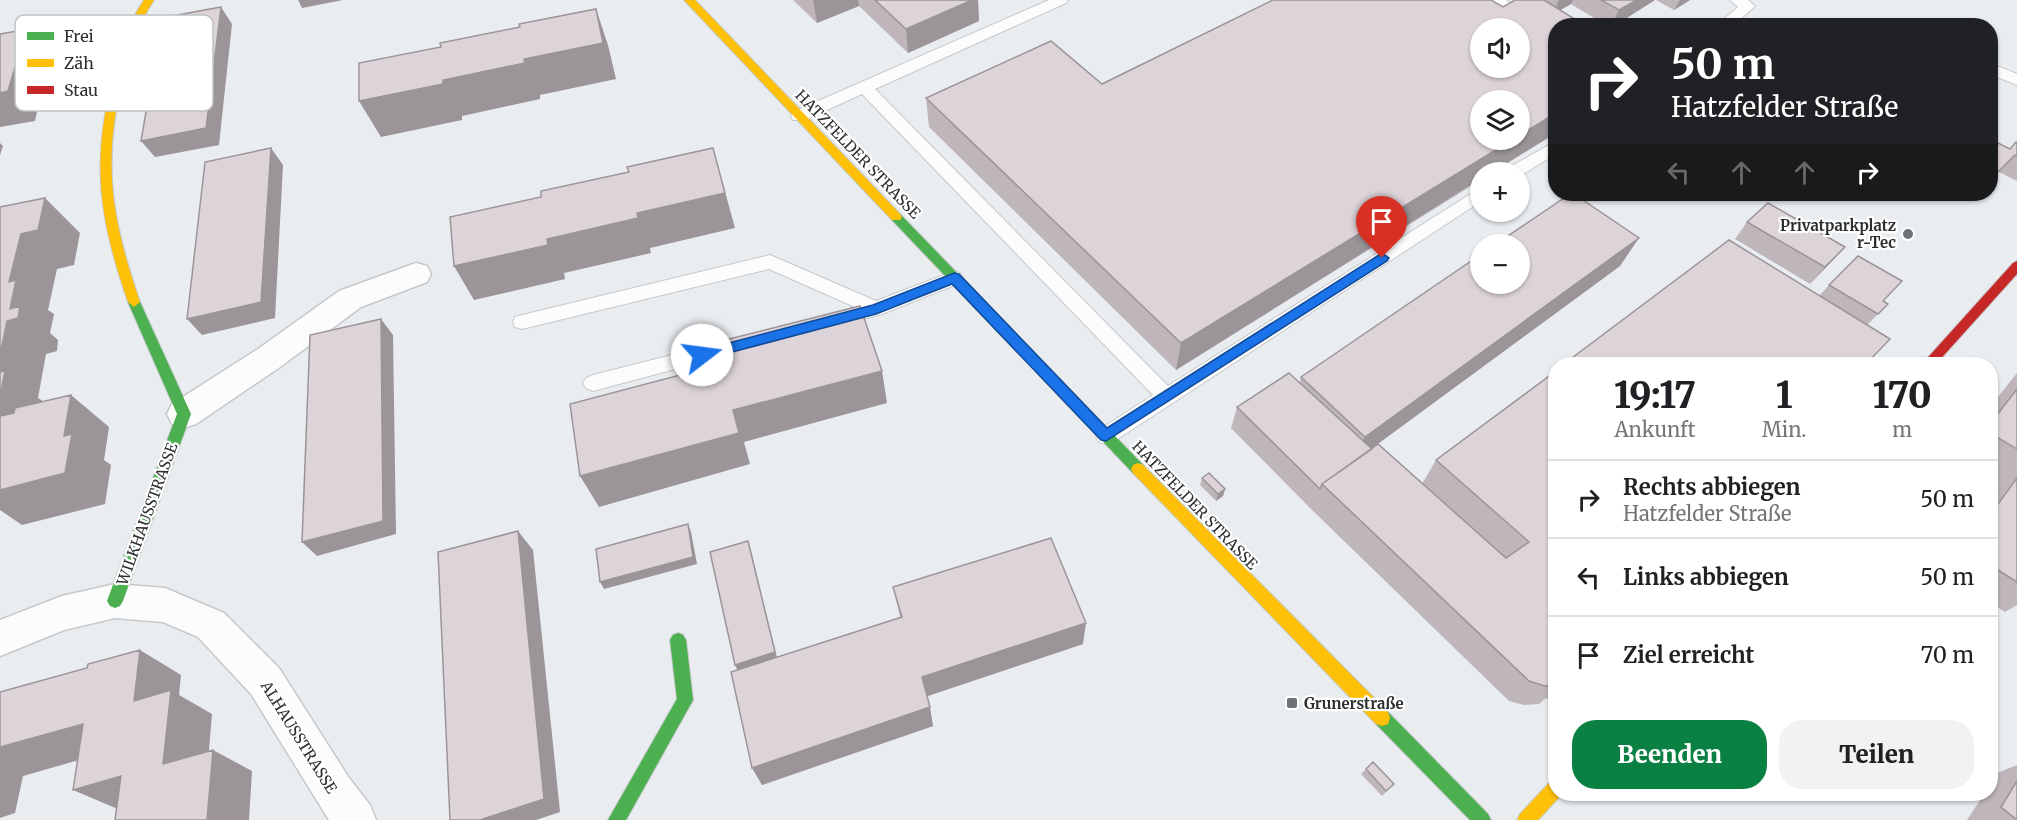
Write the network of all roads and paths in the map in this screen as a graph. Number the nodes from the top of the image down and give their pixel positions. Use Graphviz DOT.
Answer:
graph roads {
  1 [pos="148,0"];
  2 [pos="689,0"];
  3 [pos="1061,0"];
  4 [pos="1496,0"];
  5 [pos="1737,0"];
  6 [pos="1518,14"];
  7 [pos="138,15"];
  8 [pos="1734,18"];
  9 [pos="1998,72"];
  10 [pos="2017,80"];
  11 [pos="864,87"];
  12 [pos="110,111"];
  13 [pos="800,116"];
  14 [pos="1548,151"];
  15 [pos="1530,162"];
  16 [pos="1470,200"];
  17 [pos="2017,266"];
  18 [pos="416,274"];
  19 [pos="954,278"];
  20 [pos="876,309"];
  21 [pos="522,322"];
  22 [pos="820,324"];
  23 [pos="763,339"];
  24 [pos="1934,357"];
  25 [pos="593,384"];
  26 [pos="1166,396"];
  27 [pos="184,414"];
  28 [pos="1106,436"];
  29 [pos="115,601"];
  30 [pos="0,638"];
  31 [pos="678,640"];
  32 [pos="1548,797"];
  33 [pos="355,820"];
  34 [pos="617,820"];
  35 [pos="1482,820"];
  36 [pos="1526,820"];
  1 -- 7 [label="main road"];
  2 -- 13 [label="main road, HATZFELDER STRASSE"];
  3 -- 11 [label="lane"];
  4 -- 6 [label="lane"];
  5 -- 8 [label="lane"];
  9 -- 10 [label="lane"];
  11 -- 13 [label="lane"];
  11 -- 26 [label="lane"];
  12 -- 27 [label="main road"];
  13 -- 19 [label="main road, HATZFELDER STRASSE"];
  14 -- 15 [label="lane"];
  16 -- 26 [label="lane"];
  17 -- 24 [label="main road"];
  18 -- 27 [label="street"];
  19 -- 20 [label="lane"];
  19 -- 28 [label="main road, HATZFELDER STRASSE"];
  20 -- 21 [label="lane"];
  20 -- 22 [label="lane"];
  23 -- 25 [label="lane"];
  26 -- 28 [label="lane"];
  27 -- 29 [label="main road, WILKHAUSSTRASSE"];
  28 -- 35 [label="main road, HATZFELDER STRASSE"];
  29 -- 30 [label="street, WILKHAUSSTRASSE"];
  29 -- 33 [label="street, ALHAUSSTRASSE"];
  31 -- 34 [label="main road"];
  32 -- 36 [label="main road"];
}
